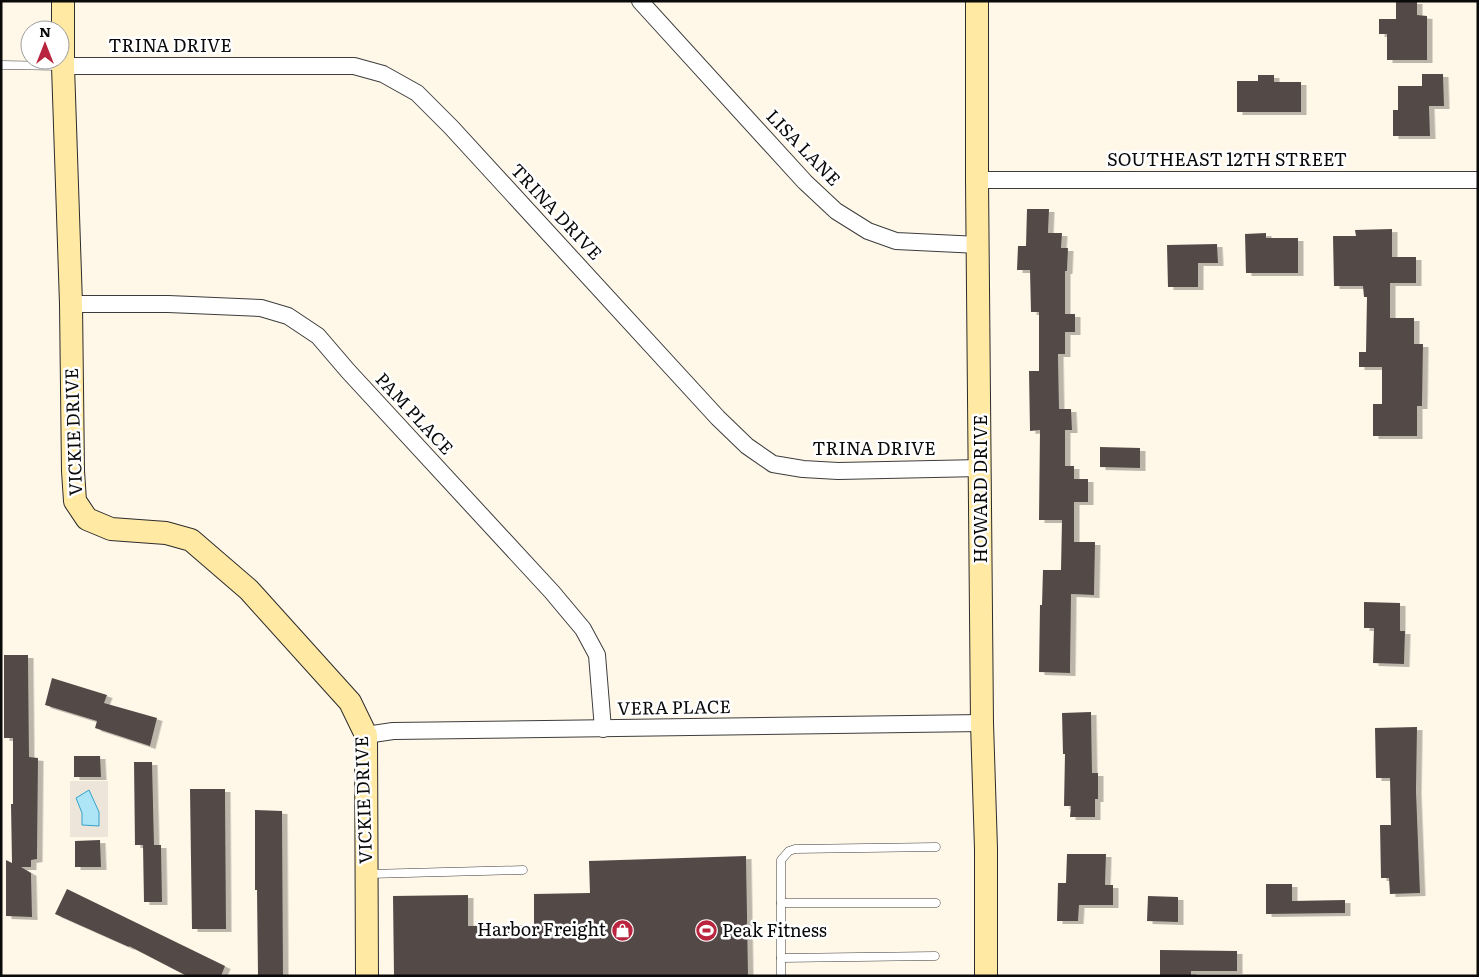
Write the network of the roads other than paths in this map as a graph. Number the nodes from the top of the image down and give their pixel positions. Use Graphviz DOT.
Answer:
graph roads {
  1 [pos="63,1"];
  2 [pos="640,1"];
  3 [pos="977,1"];
  4 [pos="63,20"];
  5 [pos="1,65"];
  6 [pos="20,65"];
  7 [pos="70,66"];
  8 [pos="63,70"];
  9 [pos="977,180"];
  10 [pos="1478,180"];
  11 [pos="979,245"];
  12 [pos="71,304"];
  13 [pos="981,468"];
  14 [pos="982,723"];
  15 [pos="603,729"];
  16 [pos="366,735"];
  17 [pos="936,847"];
  18 [pos="524,870"];
  19 [pos="366,874"];
  20 [pos="781,903"];
  21 [pos="936,903"];
  22 [pos="935,956"];
  23 [pos="781,958"];
  24 [pos="367,976"];
  25 [pos="781,976"];
  26 [pos="986,976"];
  1 -- 4 [label="street, VICKIE DRIVE"];
  2 -- 11 [label="street, LISA LANE"];
  3 -- 9 [label="street, HOWARD DRIVE"];
  5 -- 6 [label="lane"];
  7 -- 13 [label="street, TRINA DRIVE"];
  8 -- 12 [label="street, VICKIE DRIVE"];
  9 -- 10 [label="street, SOUTHEAST 12TH STREET"];
  9 -- 11 [label="street, HOWARD DRIVE"];
  11 -- 13 [label="street, HOWARD DRIVE"];
  12 -- 15 [label="street, PAM PLACE"];
  12 -- 16 [label="street, VICKIE DRIVE"];
  13 -- 14 [label="street, HOWARD DRIVE"];
  14 -- 15 [label="street, VERA PLACE"];
  14 -- 26 [label="street, HOWARD DRIVE"];
  15 -- 16 [label="street, VERA PLACE"];
  16 -- 19 [label="street, VICKIE DRIVE"];
  17 -- 20 [label="lane"];
  18 -- 19 [label="lane"];
  19 -- 24 [label="street, VICKIE DRIVE"];
  20 -- 21 [label="lane"];
  20 -- 23 [label="lane"];
  22 -- 23 [label="lane"];
  23 -- 25 [label="lane"];
}
